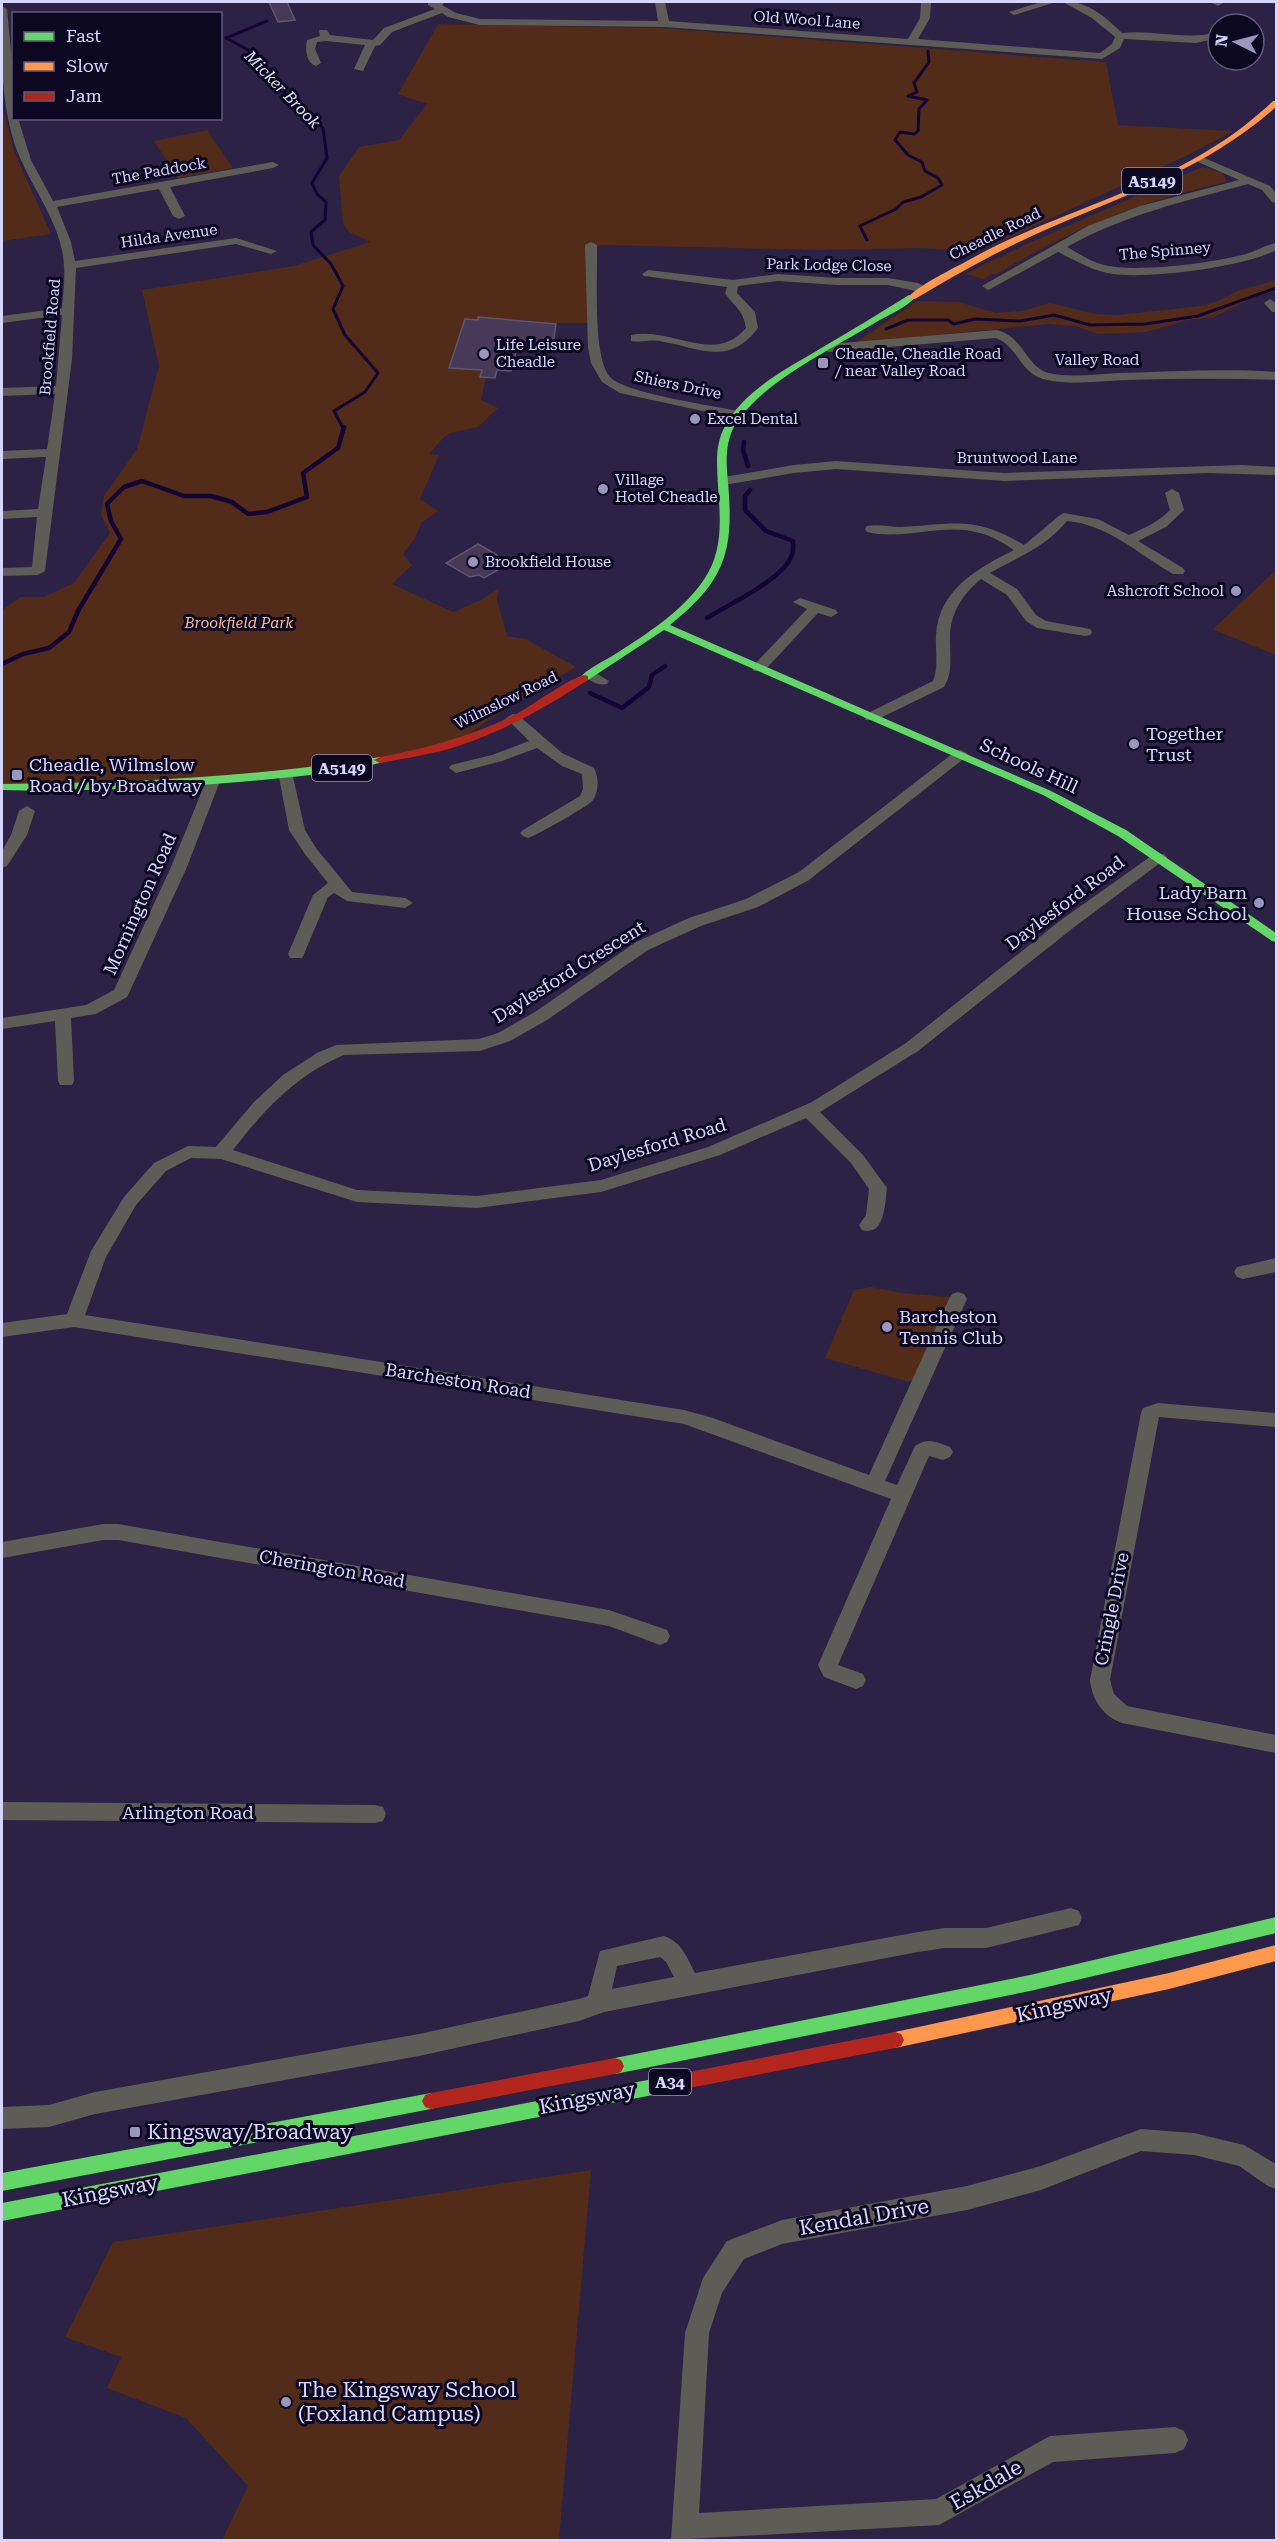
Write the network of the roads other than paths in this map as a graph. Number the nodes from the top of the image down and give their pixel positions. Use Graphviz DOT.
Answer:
graph roads {
  1 [pos="660,2"];
  2 [pos="926,2"];
  3 [pos="1051,2"];
  4 [pos="1068,2"];
  5 [pos="441,6"];
  6 [pos="2,9"];
  7 [pos="1014,12"];
  8 [pos="664,24"];
  9 [pos="1120,36"];
  10 [pos="1206,39"];
  11 [pos="371,43"];
  12 [pos="911,43"];
  13 [pos="316,63"];
  14 [pos="359,69"];
  15 [pos="1276,103"];
  16 [pos="12,112"];
  17 [pos="13,120"];
  18 [pos="1202,160"];
  19 [pos="273,165"];
  20 [pos="1248,181"];
  21 [pos="163,185"];
  22 [pos="1276,200"];
  23 [pos="50,205"];
  24 [pos="179,216"];
  25 [pos="591,245"];
  26 [pos="1276,246"];
  27 [pos="1059,247"];
  28 [pos="271,251"];
  29 [pos="70,265"];
  30 [pos="648,274"];
  31 [pos="733,284"];
  32 [pos="988,286"];
  33 [pos="925,289"];
  34 [pos="69,311"];
  35 [pos="2,319"];
  36 [pos="635,338"];
  37 [pos="829,348"];
  38 [pos="1276,376"];
  39 [pos="62,390"];
  40 [pos="2,392"];
  41 [pos="739,415"];
  42 [pos="52,453"];
  43 [pos="2,455"];
  44 [pos="1276,471"];
  45 [pos="724,481"];
  46 [pos="1173,493"];
  47 [pos="44,513"];
  48 [pos="2,515"];
  49 [pos="872,529"];
  50 [pos="1129,540"];
  51 [pos="1025,551"];
  52 [pos="1178,571"];
  53 [pos="2,572"];
  54 [pos="981,574"];
  55 [pos="800,602"];
  56 [pos="816,608"];
  57 [pos="831,612"];
  58 [pos="663,625"];
  59 [pos="1085,632"];
  60 [pos="651,633"];
  61 [pos="753,666"];
  62 [pos="871,717"];
  63 [pos="513,718"];
  64 [pos="539,742"];
  65 [pos="961,754"];
  66 [pos="605,766"];
  67 [pos="456,768"];
  68 [pos="590,771"];
  69 [pos="286,777"];
  70 [pos="213,781"];
  71 [pos="2,787"];
  72 [pos="27,811"];
  73 [pos="528,833"];
  74 [pos="1159,858"];
  75 [pos="2,863"];
  76 [pos="338,885"];
  77 [pos="405,903"];
  78 [pos="1276,938"];
  79 [pos="296,954"];
  80 [pos="63,1014"];
  81 [pos="2,1023"];
  82 [pos="66,1081"];
  83 [pos="808,1110"];
  84 [pos="222,1153"];
  85 [pos="868,1225"];
  86 [pos="1276,1265"];
  87 [pos="1243,1272"];
  88 [pos="958,1299"];
  89 [pos="74,1320"];
  90 [pos="2,1330"];
  91 [pos="1276,1420"];
  92 [pos="943,1452"];
  93 [pos="874,1485"];
  94 [pos="902,1495"];
  95 [pos="2,1550"];
  96 [pos="660,1636"];
  97 [pos="856,1680"];
  98 [pos="1276,1744"];
  99 [pos="2,1811"];
  100 [pos="375,1814"];
  101 [pos="1071,1918"];
  102 [pos="1276,1925"];
  103 [pos="1276,1953"];
  104 [pos="689,1985"];
  105 [pos="598,2003"];
  106 [pos="2,2118"];
  107 [pos="1276,2178"];
  108 [pos="2,2182"];
  109 [pos="2,2212"];
  110 [pos="1175,2440"];
  111 [pos="685,2534"];
  1 -- 8 [label="street"];
  2 -- 12 [label="street"];
  3 -- 7 [label="street"];
  4 -- 9 [label="street"];
  5 -- 8 [label="street, Old Wool Lane"];
  5 -- 11 [label="street"];
  6 -- 16 [label="street, Brookfield Road"];
  8 -- 12 [label="street, Old Wool Lane"];
  9 -- 10 [label="street"];
  9 -- 12 [label="street, Old Wool Lane"];
  11 -- 13 [label="street"];
  11 -- 14 [label="street"];
  15 -- 18 [label="main road, Cheadle Road / A5149"];
  17 -- 23 [label="street, Brookfield Road"];
  18 -- 20 [label="street"];
  18 -- 33 [label="main road, Cheadle Road / A5149"];
  19 -- 21 [label="street, The Paddock"];
  20 -- 22 [label="street"];
  20 -- 27 [label="street, The Spinney"];
  21 -- 23 [label="street, The Paddock"];
  21 -- 24 [label="street"];
  23 -- 29 [label="street, Brookfield Road"];
  25 -- 41 [label="street, Shiers Drive"];
  26 -- 27 [label="street, The Spinney"];
  27 -- 32 [label="street, The Spinney"];
  28 -- 29 [label="street, Hilda Avenue"];
  29 -- 34 [label="street, Brookfield Road"];
  30 -- 31 [label="street, Park Lodge Close"];
  31 -- 33 [label="street, Park Lodge Close"];
  31 -- 36 [label="street"];
  33 -- 37 [label="main road, Cheadle Road / A5149"];
  34 -- 35 [label="street"];
  34 -- 39 [label="street, Brookfield Road"];
  37 -- 38 [label="street, Valley Road"];
  37 -- 41 [label="main road, Cheadle Road / A5149"];
  39 -- 40 [label="street"];
  39 -- 42 [label="street, Brookfield Road"];
  41 -- 45 [label="main road, Wilmslow Road / A5149"];
  42 -- 43 [label="street"];
  42 -- 47 [label="street, Brookfield Road"];
  44 -- 45 [label="street, Bruntwood Lane"];
  45 -- 58 [label="main road, Wilmslow Road / A5149"];
  46 -- 50 [label="street"];
  47 -- 48 [label="street"];
  47 -- 53 [label="street, Brookfield Road"];
  49 -- 51 [label="street"];
  50 -- 51 [label="street"];
  50 -- 52 [label="street"];
  51 -- 54 [label="street"];
  54 -- 59 [label="street"];
  54 -- 62 [label="street"];
  55 -- 56 [label="street"];
  56 -- 57 [label="street"];
  56 -- 61 [label="street"];
  58 -- 60 [label="main road, Wilmslow Road / A5149"];
  58 -- 61 [label="main road, Schools Hill"];
  60 -- 61 [label="main road, Schools Hill"];
  60 -- 63 [label="main road, Wilmslow Road / A5149"];
  61 -- 62 [label="main road, Schools Hill"];
  62 -- 65 [label="main road, Schools Hill"];
  63 -- 64 [label="street"];
  63 -- 69 [label="main road, Wilmslow Road / A5149"];
  64 -- 67 [label="street"];
  64 -- 68 [label="street"];
  65 -- 74 [label="main road, Schools Hill"];
  65 -- 84 [label="street, Daylesford Crescent"];
  66 -- 68 [label="street"];
  68 -- 73 [label="street"];
  69 -- 70 [label="main road, Wilmslow Road / A5149"];
  69 -- 76 [label="street"];
  70 -- 71 [label="main road, Wilmslow Road / A5149"];
  70 -- 80 [label="street, Mornington Road"];
  72 -- 75 [label="street"];
  74 -- 78 [label="main road, Schools Hill"];
  74 -- 83 [label="street, Daylesford Road"];
  76 -- 77 [label="street"];
  76 -- 79 [label="street"];
  80 -- 81 [label="street, Mornington Road"];
  80 -- 82 [label="street"];
  83 -- 84 [label="street, Daylesford Road"];
  83 -- 85 [label="street"];
  84 -- 89 [label="street, Daylesford Road"];
  86 -- 87 [label="street"];
  88 -- 93 [label="street"];
  89 -- 90 [label="street, Barcheston Road"];
  89 -- 93 [label="street, Barcheston Road"];
  91 -- 98 [label="street, Cringle Drive"];
  92 -- 94 [label="street"];
  93 -- 94 [label="street, Barcheston Road"];
  94 -- 97 [label="street"];
  95 -- 96 [label="street, Cherington Road"];
  99 -- 100 [label="street, Arlington Road"];
  101 -- 104 [label="street"];
  102 -- 108 [label="main road, Kingsway / A34"];
  103 -- 109 [label="main road, Kingsway / A34"];
  104 -- 105 [label="street"];
  104 -- 105 [label="street"];
  105 -- 106 [label="street"];
  107 -- 111 [label="street, Kendal Drive"];
  110 -- 111 [label="street, Eskdale"];
}
